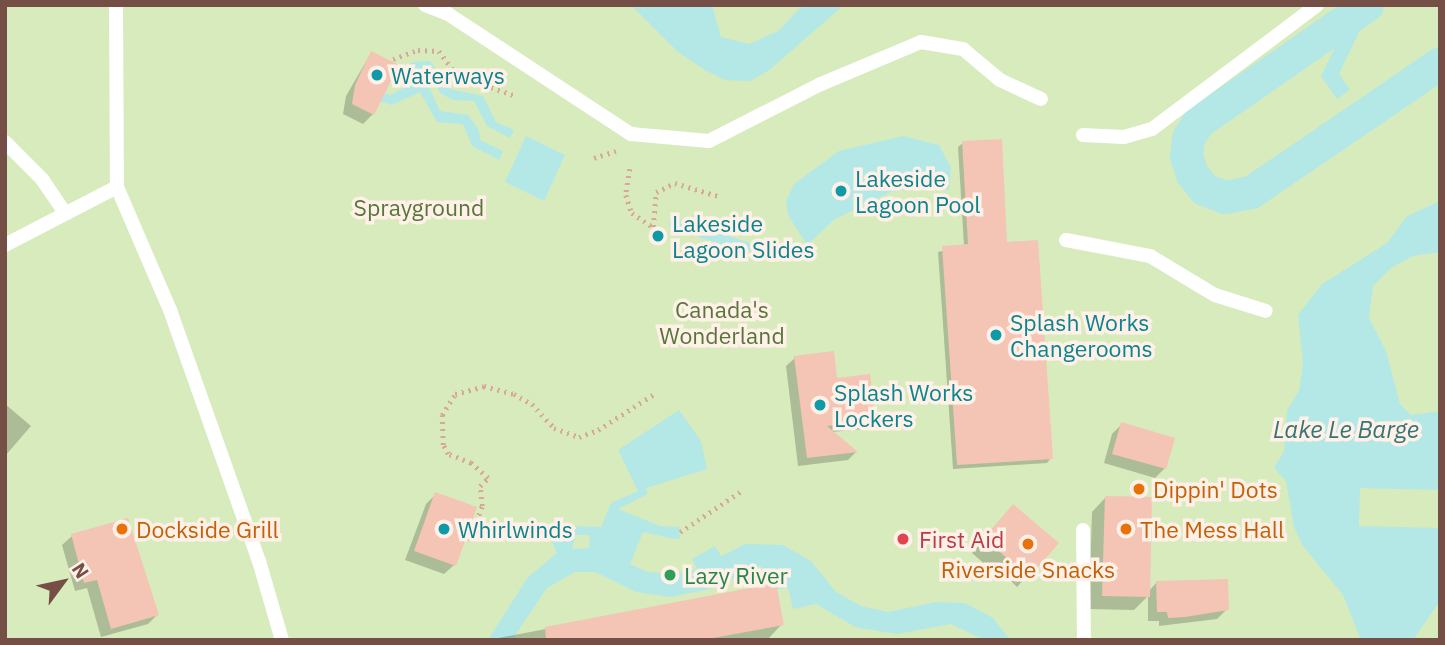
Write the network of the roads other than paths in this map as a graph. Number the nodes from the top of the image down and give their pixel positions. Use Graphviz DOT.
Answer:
graph roads {
  1 [pos="116,5"];
  2 [pos="425,5"];
  3 [pos="1317,5"];
  4 [pos="441,8"];
  5 [pos="1041,99"];
  6 [pos="1083,135"];
  7 [pos="5,142"];
  8 [pos="117,187"];
  9 [pos="65,213"];
  10 [pos="1066,240"];
  11 [pos="5,245"];
  12 [pos="1266,311"];
  13 [pos="1083,530"];
  14 [pos="282,640"];
  15 [pos="1084,640"];
  1 -- 8 [label="lane"];
  2 -- 4 [label="lane"];
  3 -- 6 [label="lane"];
  4 -- 5 [label="lane"];
  7 -- 9 [label="lane"];
  8 -- 9 [label="lane"];
  8 -- 14 [label="lane"];
  9 -- 11 [label="lane"];
  10 -- 12 [label="lane"];
  13 -- 15 [label="lane"];
}
